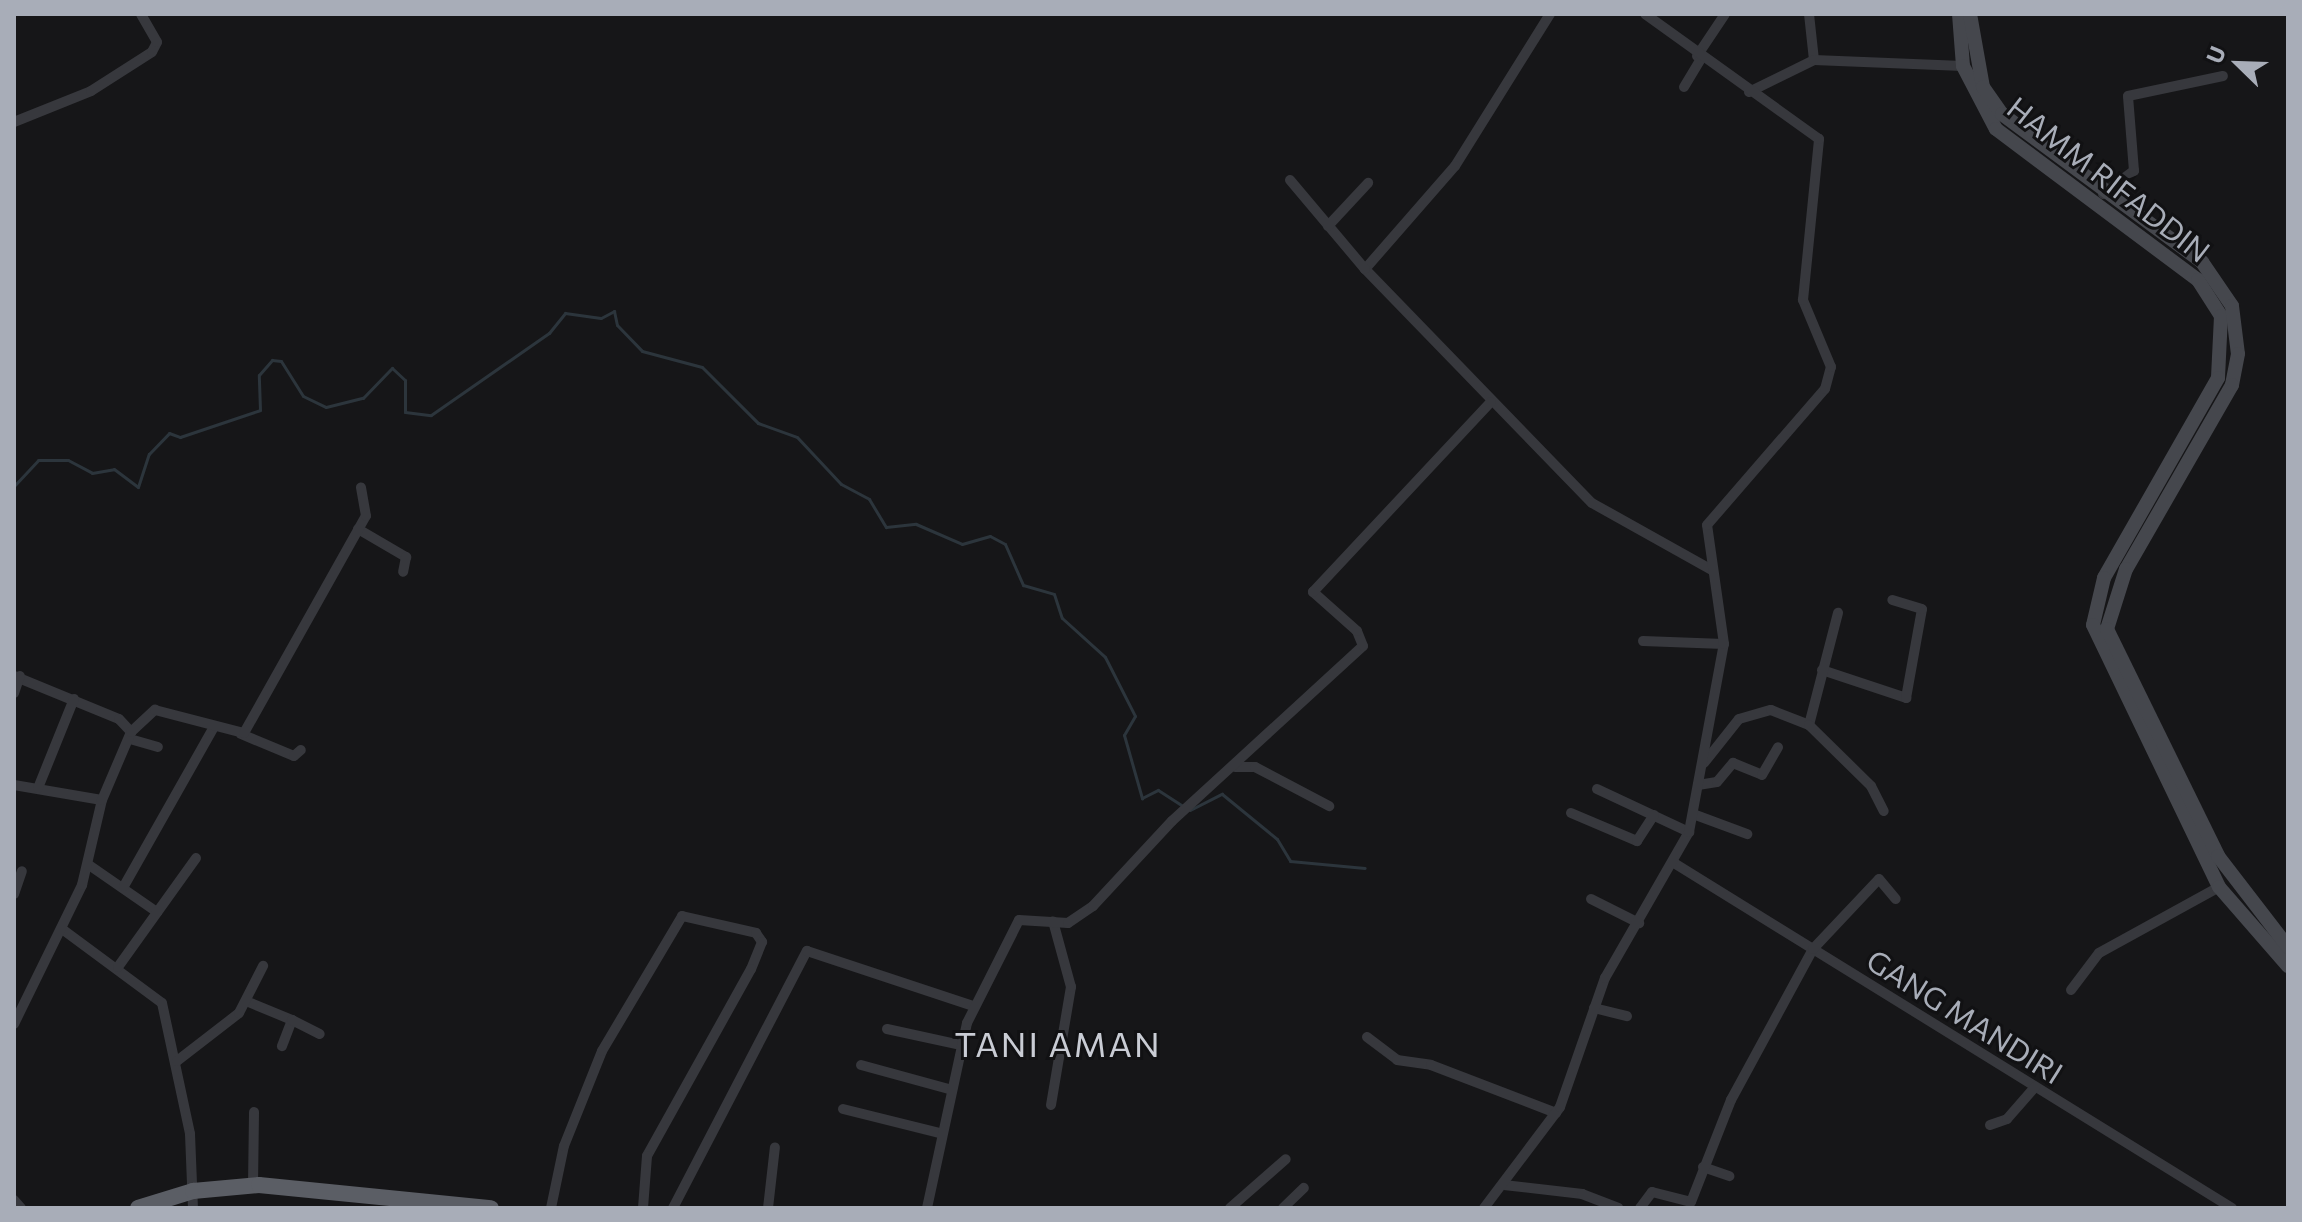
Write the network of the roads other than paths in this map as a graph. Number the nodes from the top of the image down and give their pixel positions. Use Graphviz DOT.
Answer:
graph roads {
  1 [pos="141,14"];
  2 [pos="1550,14"];
  3 [pos="1645,14"];
  4 [pos="1725,14"];
  5 [pos="1809,14"];
  6 [pos="1959,14"];
  7 [pos="1970,14"];
  8 [pos="1699,57"];
  9 [pos="1814,60"];
  10 [pos="1963,66"];
  11 [pos="2223,76"];
  12 [pos="1684,87"];
  13 [pos="1749,92"];
  14 [pos="14,122"];
  15 [pos="1290,180"];
  16 [pos="1368,183"];
  17 [pos="2100,198"];
  18 [pos="1328,226"];
  19 [pos="1365,269"];
  20 [pos="1491,402"];
  21 [pos="361,487"];
  22 [pos="358,529"];
  23 [pos="1712,570"];
  24 [pos="403,572"];
  25 [pos="1892,600"];
  26 [pos="1838,613"];
  27 [pos="1643,641"];
  28 [pos="1724,644"];
  29 [pos="1822,670"];
  30 [pos="17,676"];
  31 [pos="14,693"];
  32 [pos="74,699"];
  33 [pos="1809,725"];
  34 [pos="213,729"];
  35 [pos="241,734"];
  36 [pos="131,735"];
  37 [pos="158,747"];
  38 [pos="1778,747"];
  39 [pos="301,750"];
  40 [pos="1702,764"];
  41 [pos="1233,767"];
  42 [pos="14,785"];
  43 [pos="1698,785"];
  44 [pos="38,788"];
  45 [pos="1597,789"];
  46 [pos="102,800"];
  47 [pos="1329,806"];
  48 [pos="1884,811"];
  49 [pos="1571,813"];
  50 [pos="1693,814"];
  51 [pos="1654,815"];
  52 [pos="1689,832"];
  53 [pos="1747,834"];
  54 [pos="196,858"];
  55 [pos="2212,859"];
  56 [pos="1674,863"];
  57 [pos="89,865"];
  58 [pos="22,871"];
  59 [pos="124,886"];
  60 [pos="2219,887"];
  61 [pos="14,894"];
  62 [pos="1591,899"];
  63 [pos="1896,899"];
  64 [pos="157,912"];
  65 [pos="1053,921"];
  66 [pos="1639,923"];
  67 [pos="62,929"];
  68 [pos="2288,947"];
  69 [pos="1813,949"];
  70 [pos="263,966"];
  71 [pos="2288,966"];
  72 [pos="118,967"];
  73 [pos="2071,990"];
  74 [pos="246,1001"];
  75 [pos="973,1006"];
  76 [pos="1594,1008"];
  77 [pos="1627,1016"];
  78 [pos="292,1020"];
  79 [pos="14,1024"];
  80 [pos="887,1029"];
  81 [pos="320,1034"];
  82 [pos="1367,1037"];
  83 [pos="961,1045"];
  84 [pos="282,1046"];
  85 [pos="177,1061"];
  86 [pos="861,1065"];
  87 [pos="2035,1087"];
  88 [pos="949,1089"];
  89 [pos="1051,1105"];
  90 [pos="843,1109"];
  91 [pos="254,1112"];
  92 [pos="1556,1113"];
  93 [pos="1990,1125"];
  94 [pos="939,1133"];
  95 [pos="775,1147"];
  96 [pos="1286,1159"];
  97 [pos="1703,1167"];
  98 [pos="1729,1176"];
  99 [pos="253,1185"];
  100 [pos="1504,1185"];
  101 [pos="1304,1188"];
  102 [pos="14,1200"];
  103 [pos="193,1200"];
  104 [pos="394,1204"];
  105 [pos="1690,1206"];
  106 [pos="21,1208"];
  107 [pos="138,1208"];
  108 [pos="491,1208"];
  109 [pos="551,1208"];
  110 [pos="643,1208"];
  111 [pos="673,1208"];
  112 [pos="768,1208"];
  113 [pos="927,1208"];
  114 [pos="1230,1208"];
  115 [pos="1283,1208"];
  116 [pos="1484,1208"];
  117 [pos="1618,1208"];
  118 [pos="1640,1208"];
  119 [pos="2232,1208"];
  1 -- 14 [label="street"];
  2 -- 19 [label="street"];
  3 -- 8 [label="street"];
  4 -- 8 [label="street"];
  5 -- 9 [label="street"];
  6 -- 10 [label="main road, HAMM RIFADDIN"];
  7 -- 17 [label="main road, HAMM RIFADDIN"];
  8 -- 12 [label="street"];
  8 -- 13 [label="street"];
  9 -- 10 [label="street"];
  9 -- 13 [label="street"];
  10 -- 17 [label="main road, HAMM RIFADDIN"];
  11 -- 17 [label="street"];
  13 -- 23 [label="street"];
  15 -- 18 [label="street"];
  16 -- 18 [label="street"];
  17 -- 55 [label="main road, HAMM RIFADDIN"];
  18 -- 19 [label="street"];
  19 -- 20 [label="street"];
  20 -- 23 [label="street"];
  20 -- 41 [label="street"];
  21 -- 22 [label="street"];
  22 -- 24 [label="street"];
  22 -- 35 [label="street"];
  23 -- 28 [label="street"];
  25 -- 29 [label="street"];
  26 -- 29 [label="street"];
  27 -- 28 [label="street"];
  28 -- 40 [label="street"];
  29 -- 33 [label="street"];
  30 -- 31 [label="street"];
  30 -- 32 [label="street"];
  32 -- 36 [label="street"];
  32 -- 44 [label="street"];
  33 -- 40 [label="street"];
  33 -- 48 [label="street"];
  34 -- 35 [label="street"];
  34 -- 36 [label="street"];
  34 -- 59 [label="street"];
  35 -- 39 [label="street"];
  36 -- 37 [label="street"];
  36 -- 46 [label="street"];
  38 -- 43 [label="street"];
  40 -- 43 [label="street"];
  41 -- 47 [label="street"];
  41 -- 65 [label="street"];
  42 -- 44 [label="street"];
  43 -- 50 [label="street"];
  44 -- 46 [label="street"];
  45 -- 51 [label="street"];
  46 -- 57 [label="street"];
  49 -- 51 [label="street"];
  50 -- 52 [label="street"];
  50 -- 53 [label="street"];
  51 -- 52 [label="street"];
  52 -- 56 [label="street"];
  54 -- 64 [label="street"];
  55 -- 60 [label="main road, HAMM RIFADDIN"];
  55 -- 68 [label="main road, HAMM RIFADDIN"];
  56 -- 66 [label="street"];
  56 -- 69 [label="street, GANG MANDIRI"];
  57 -- 59 [label="street"];
  57 -- 67 [label="street"];
  58 -- 61 [label="street"];
  59 -- 64 [label="street"];
  60 -- 71 [label="main road, HAMM RIFADDIN"];
  60 -- 73 [label="street"];
  62 -- 66 [label="street"];
  63 -- 69 [label="street"];
  64 -- 72 [label="street"];
  65 -- 75 [label="street"];
  65 -- 89 [label="street"];
  66 -- 76 [label="street"];
  67 -- 72 [label="street"];
  67 -- 79 [label="street"];
  69 -- 87 [label="street, GANG MANDIRI"];
  69 -- 97 [label="street"];
  70 -- 74 [label="street"];
  72 -- 85 [label="street"];
  74 -- 78 [label="street"];
  74 -- 85 [label="street"];
  75 -- 83 [label="street"];
  75 -- 111 [label="street"];
  76 -- 77 [label="street"];
  76 -- 92 [label="street"];
  78 -- 81 [label="street"];
  78 -- 84 [label="street"];
  80 -- 83 [label="street"];
  82 -- 92 [label="street"];
  83 -- 88 [label="street"];
  85 -- 103 [label="street"];
  86 -- 88 [label="street"];
  87 -- 93 [label="street"];
  87 -- 119 [label="street, GANG MANDIRI"];
  88 -- 94 [label="street"];
  90 -- 94 [label="street"];
  91 -- 99 [label="street"];
  92 -- 100 [label="street"];
  94 -- 113 [label="street"];
  95 -- 112 [label="street"];
  96 -- 114 [label="street"];
  97 -- 98 [label="street"];
  97 -- 105 [label="street"];
  99 -- 103 [label="highway"];
  99 -- 104 [label="highway"];
  100 -- 116 [label="street"];
  100 -- 117 [label="street"];
  101 -- 115 [label="street"];
  102 -- 106 [label="street"];
  103 -- 107 [label="highway"];
  104 -- 108 [label="highway"];
  105 -- 118 [label="street"];
  109 -- 110 [label="street"];
}
